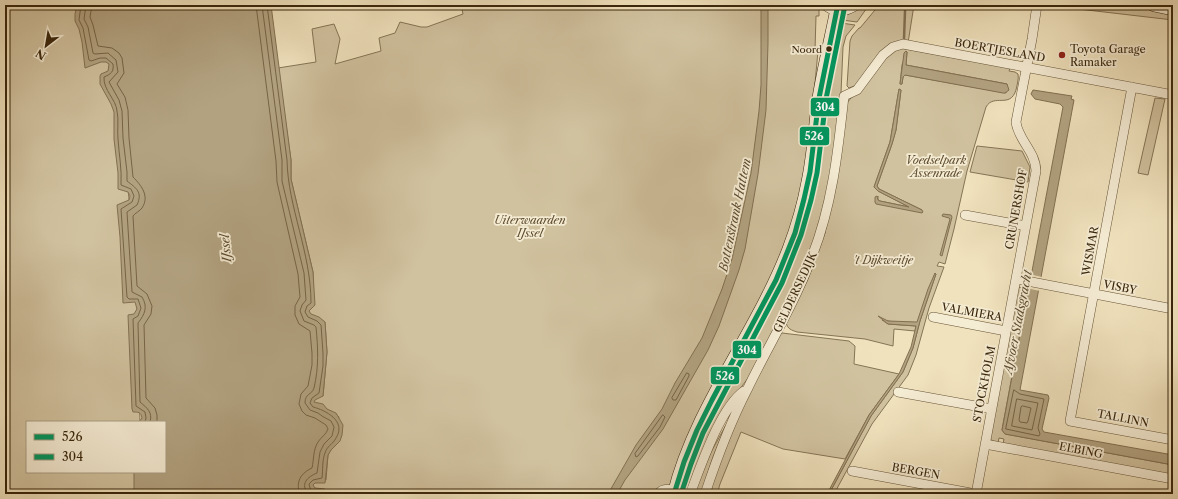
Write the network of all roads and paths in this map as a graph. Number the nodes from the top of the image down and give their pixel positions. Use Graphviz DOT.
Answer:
graph roads {
  1 [pos="853,5"];
  2 [pos="1037,5"];
  3 [pos="1154,5"];
  4 [pos="833,7"];
  5 [pos="1173,9"];
  6 [pos="1027,67"];
  7 [pos="1132,87"];
  8 [pos="1173,95"];
  9 [pos="844,96"];
  10 [pos="965,215"];
  11 [pos="1026,226"];
  12 [pos="1019,280"];
  13 [pos="1094,294"];
  14 [pos="1173,309"];
  15 [pos="933,317"];
  16 [pos="1006,331"];
  17 [pos="747,389"];
  18 [pos="898,392"];
  19 [pos="992,409"];
  20 [pos="1071,419"];
  21 [pos="1173,440"];
  22 [pos="985,444"];
  23 [pos="852,471"];
  24 [pos="1173,479"];
  25 [pos="677,493"];
  26 [pos="658,494"];
  27 [pos="690,494"];
  28 [pos="705,494"];
  29 [pos="976,494"];
  1 -- 4 [label="main road"];
  2 -- 6 [label="street, CRUNERSHOF"];
  3 -- 5 [label="main road"];
  4 -- 25 [label="main road, GELDERSEDIJK"];
  6 -- 7 [label="street, BOERTJESLAND"];
  6 -- 9 [label="street, BOERTJESLAND"];
  6 -- 11 [label="street, CRUNERSHOF"];
  7 -- 8 [label="street, BOERTJESLAND"];
  7 -- 13 [label="street, WISMAR"];
  9 -- 17 [label="street, GELDERSEDIJK"];
  10 -- 11 [label="street"];
  11 -- 12 [label="street, CRUNERSHOF"];
  12 -- 13 [label="street, VISBY"];
  12 -- 16 [label="street, STOCKHOLM"];
  13 -- 14 [label="street, VISBY"];
  13 -- 20 [label="street, WISMAR"];
  15 -- 16 [label="street, VALMIERA"];
  16 -- 19 [label="street, STOCKHOLM"];
  17 -- 27 [label="street, GELDERSEDIJK"];
  17 -- 28 [label="street, GELDERSEDIJK"];
  18 -- 19 [label="street"];
  19 -- 22 [label="street, STOCKHOLM"];
  20 -- 21 [label="street, TALLINN"];
  22 -- 24 [label="street, ELBING"];
  22 -- 29 [label="street, STOCKHOLM"];
  23 -- 29 [label="street, BERGEN"];
  25 -- 26 [label="street, GELDERSEDIJK"];
}
